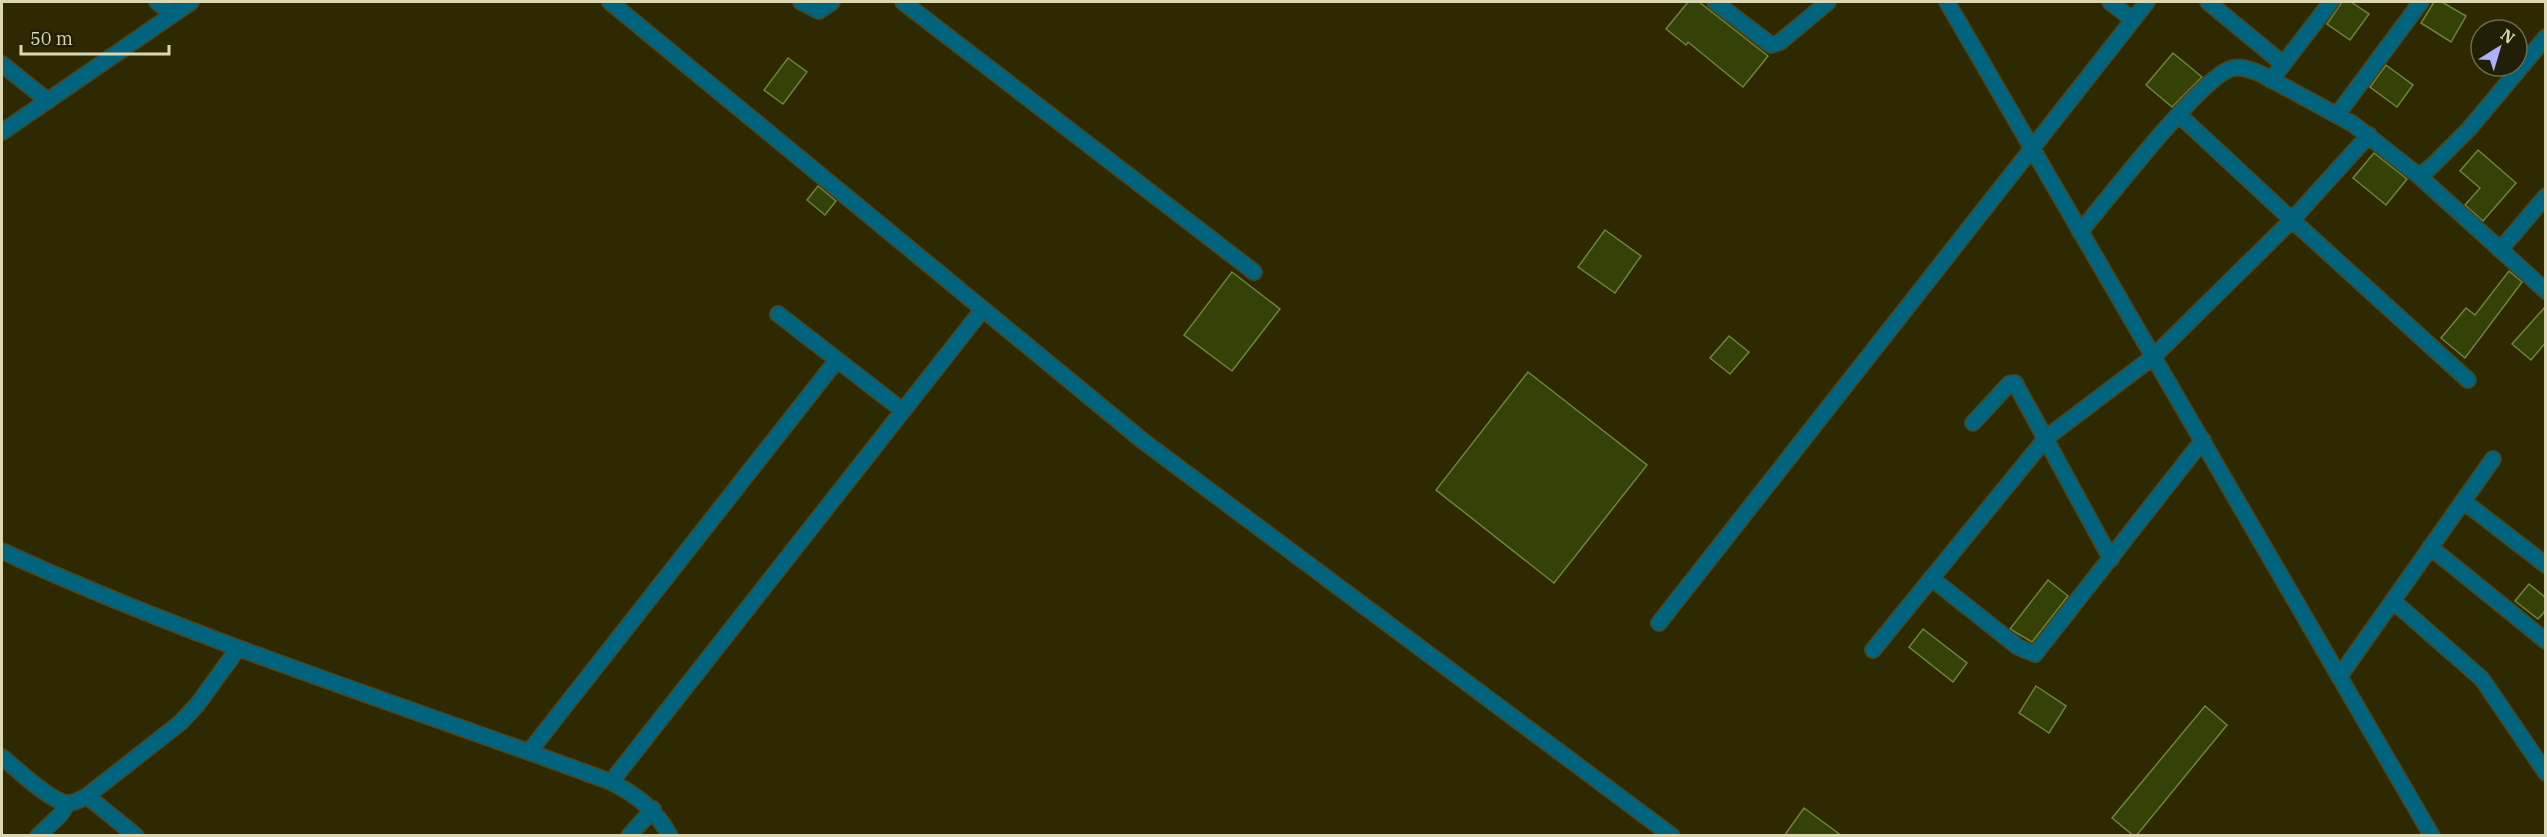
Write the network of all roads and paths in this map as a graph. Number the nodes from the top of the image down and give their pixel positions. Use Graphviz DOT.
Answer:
graph roads {
  1 [pos="157,2"];
  2 [pos="191,2"];
  3 [pos="610,2"];
  4 [pos="801,2"];
  5 [pos="832,2"];
  6 [pos="903,2"];
  7 [pos="1714,2"];
  8 [pos="1828,2"];
  9 [pos="1947,2"];
  10 [pos="2110,2"];
  11 [pos="2147,2"];
  12 [pos="2208,2"];
  13 [pos="2331,2"];
  14 [pos="2421,2"];
  15 [pos="1811,8"];
  16 [pos="173,14"];
  17 [pos="2133,20"];
  18 [pos="2546,38"];
  19 [pos="2282,63"];
  20 [pos="2,64"];
  21 [pos="2271,80"];
  22 [pos="48,101"];
  23 [pos="2337,115"];
  24 [pos="2179,116"];
  25 [pos="2,132"];
  26 [pos="2369,135"];
  27 [pos="2032,150"];
  28 [pos="2419,176"];
  29 [pos="2546,196"];
  30 [pos="2292,220"];
  31 [pos="2080,232"];
  32 [pos="2500,250"];
  33 [pos="1254,272"];
  34 [pos="2546,291"];
  35 [pos="983,309"];
  36 [pos="778,314"];
  37 [pos="2153,357"];
  38 [pos="837,360"];
  39 [pos="2468,380"];
  40 [pos="902,410"];
  41 [pos="1973,423"];
  42 [pos="2046,438"];
  43 [pos="2203,440"];
  44 [pos="2493,459"];
  45 [pos="2463,501"];
  46 [pos="2430,547"];
  47 [pos="2,551"];
  48 [pos="2111,559"];
  49 [pos="2546,565"];
  50 [pos="1931,578"];
  51 [pos="2393,601"];
  52 [pos="1659,623"];
  53 [pos="2546,641"];
  54 [pos="237,650"];
  55 [pos="1874,650"];
  56 [pos="2339,677"];
  57 [pos="529,752"];
  58 [pos="2,757"];
  59 [pos="2546,773"];
  60 [pos="611,782"];
  61 [pos="87,796"];
  62 [pos="68,803"];
  63 [pos="653,809"];
  64 [pos="38,836"];
  65 [pos="136,836"];
  66 [pos="629,836"];
  67 [pos="670,836"];
  68 [pos="1672,836"];
  69 [pos="2432,836"];
  1 -- 16 [label="street"];
  2 -- 16 [label="street"];
  3 -- 35 [label="street"];
  4 -- 5 [label="street"];
  6 -- 33 [label="street"];
  7 -- 15 [label="street"];
  8 -- 15 [label="street"];
  9 -- 27 [label="street"];
  10 -- 17 [label="street"];
  11 -- 17 [label="street"];
  12 -- 19 [label="street"];
  13 -- 19 [label="street"];
  14 -- 23 [label="street"];
  16 -- 22 [label="street"];
  17 -- 27 [label="street"];
  18 -- 28 [label="street"];
  19 -- 21 [label="street"];
  20 -- 22 [label="street"];
  21 -- 23 [label="street"];
  21 -- 24 [label="street"];
  22 -- 25 [label="street"];
  23 -- 26 [label="street"];
  24 -- 30 [label="street"];
  24 -- 31 [label="street"];
  26 -- 28 [label="street"];
  26 -- 30 [label="street"];
  27 -- 31 [label="street"];
  27 -- 52 [label="street"];
  28 -- 32 [label="street"];
  29 -- 32 [label="street"];
  30 -- 37 [label="street"];
  30 -- 39 [label="street"];
  31 -- 37 [label="street"];
  32 -- 34 [label="street"];
  35 -- 40 [label="street"];
  35 -- 68 [label="street"];
  36 -- 38 [label="street"];
  37 -- 42 [label="street"];
  37 -- 43 [label="street"];
  38 -- 40 [label="street"];
  38 -- 57 [label="street"];
  40 -- 60 [label="street"];
  41 -- 42 [label="street"];
  42 -- 48 [label="street"];
  42 -- 50 [label="street"];
  43 -- 48 [label="street"];
  43 -- 56 [label="street"];
  44 -- 45 [label="street"];
  45 -- 46 [label="street"];
  45 -- 49 [label="street"];
  46 -- 51 [label="street"];
  46 -- 53 [label="street"];
  47 -- 54 [label="street"];
  48 -- 50 [label="street"];
  50 -- 55 [label="street"];
  51 -- 56 [label="street"];
  51 -- 59 [label="street"];
  54 -- 57 [label="street"];
  54 -- 61 [label="street"];
  56 -- 69 [label="street"];
  57 -- 60 [label="street"];
  58 -- 62 [label="street"];
  60 -- 63 [label="street"];
  61 -- 62 [label="street"];
  61 -- 65 [label="street"];
  62 -- 64 [label="street"];
  63 -- 66 [label="street"];
  63 -- 67 [label="street"];
}
